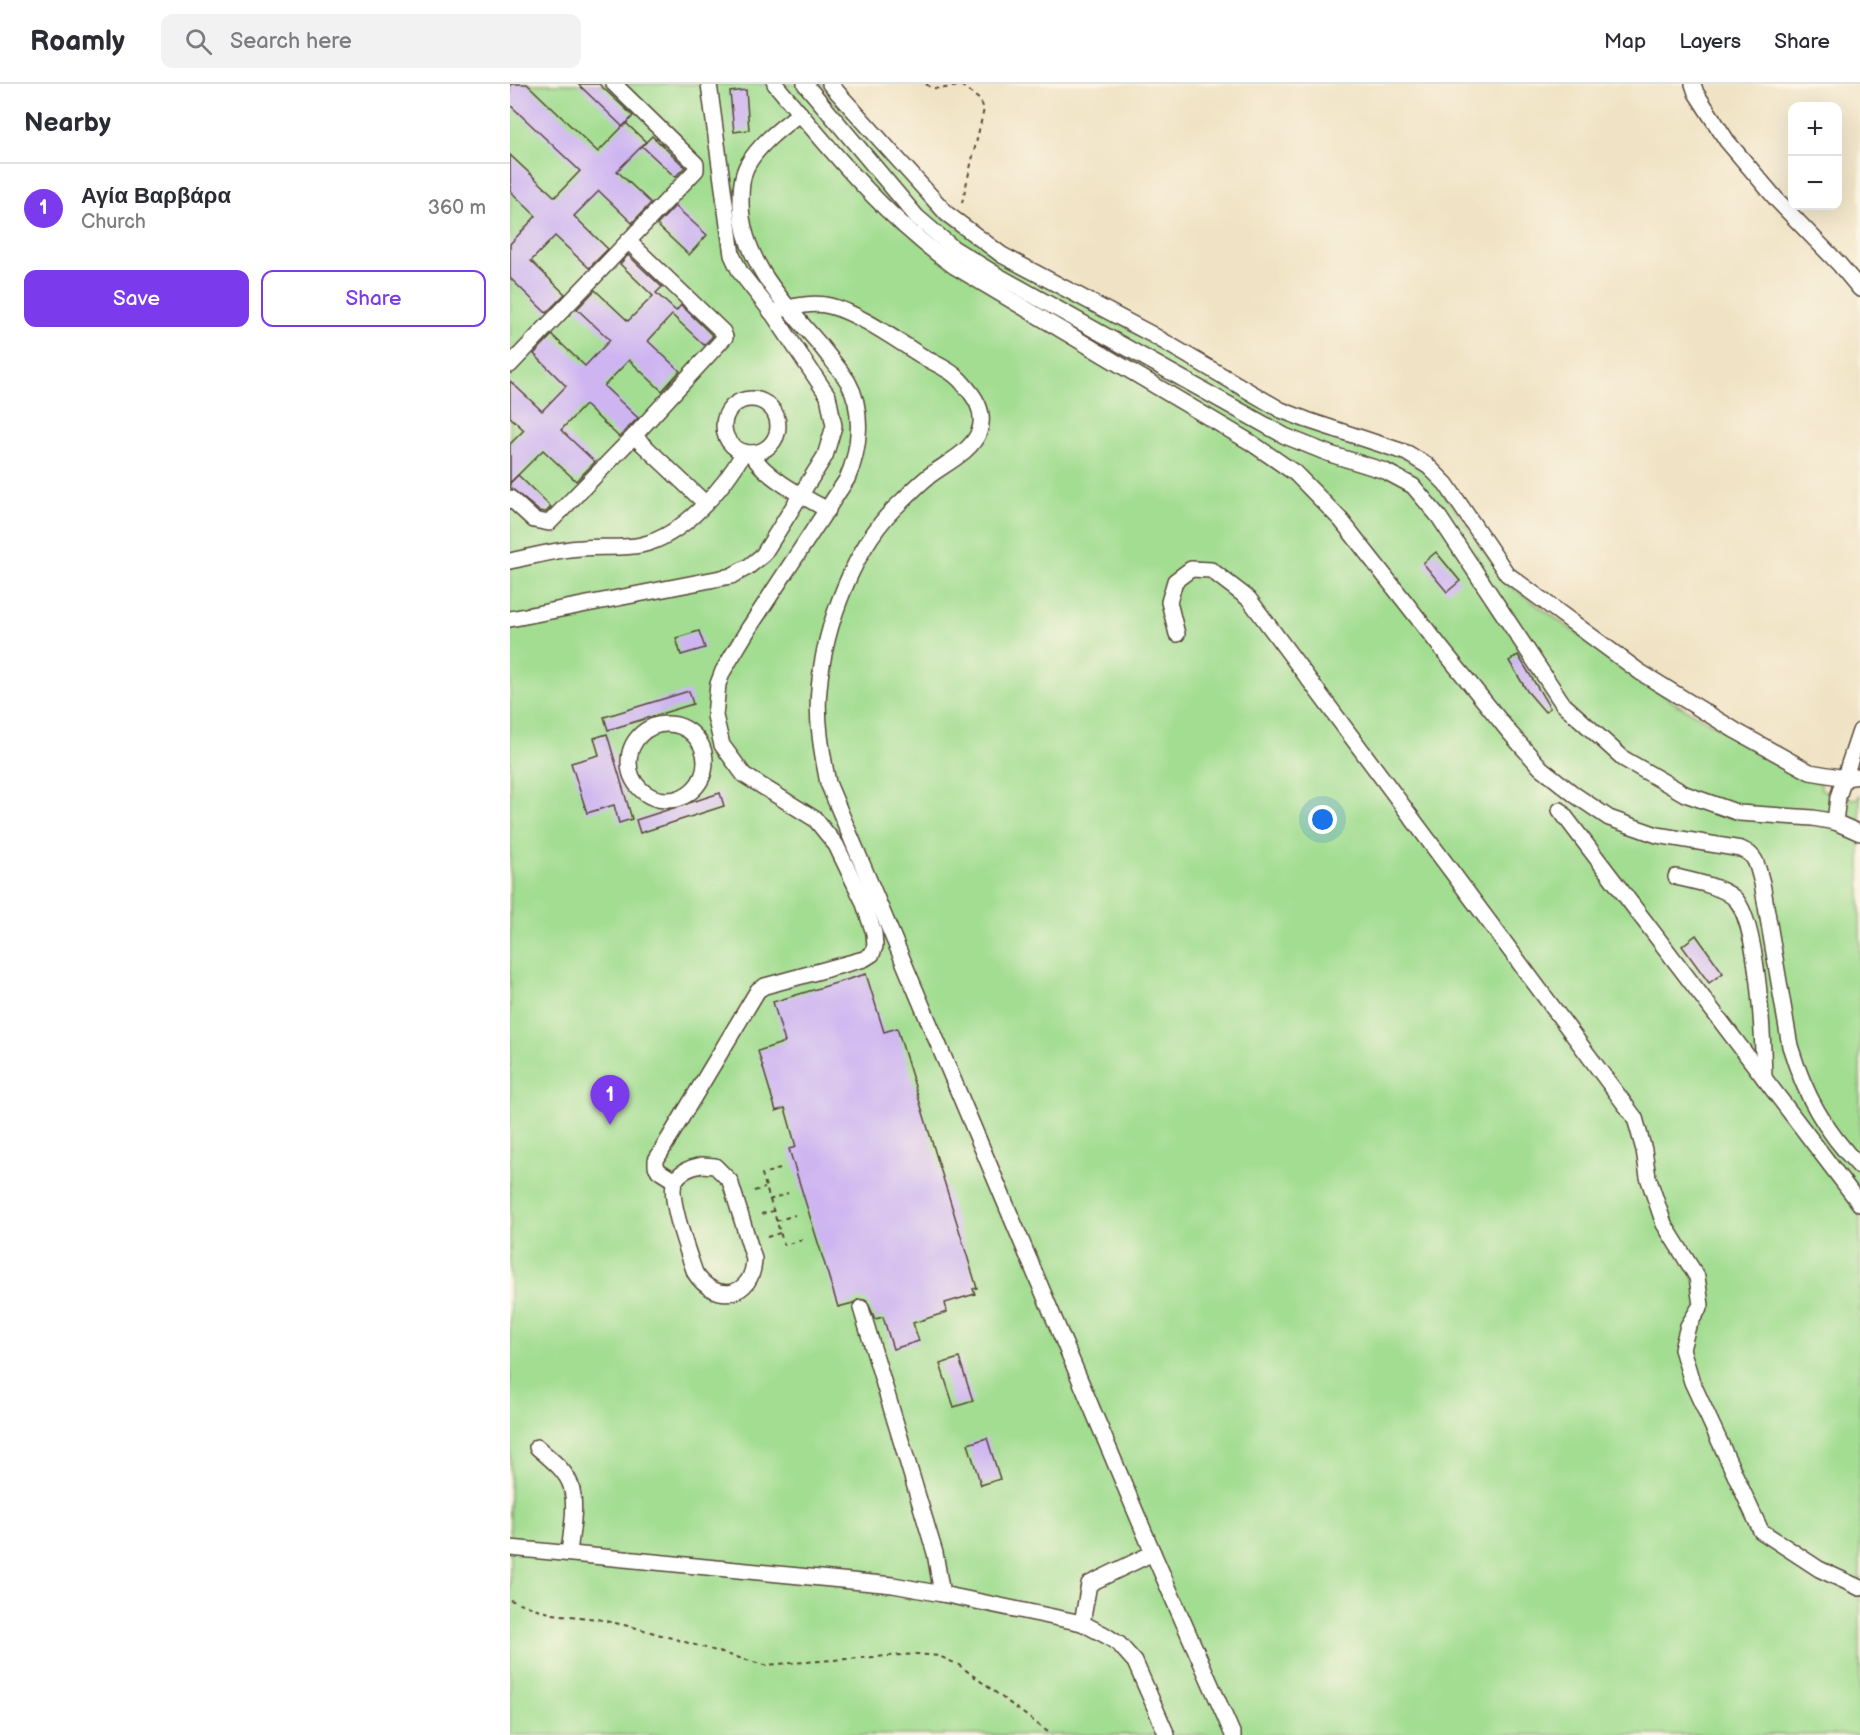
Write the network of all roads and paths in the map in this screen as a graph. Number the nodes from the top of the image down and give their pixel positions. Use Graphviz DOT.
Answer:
graph roads {
  1 [pos="614,84"];
  2 [pos="710,84"];
  3 [pos="775,84"];
  4 [pos="805,84"];
  5 [pos="831,84"];
  6 [pos="926,84"];
  7 [pos="1693,84"];
  8 [pos="800,113"];
  9 [pos="956,221"];
  10 [pos="628,241"];
  11 [pos="1860,289"];
  12 [pos="788,308"];
  13 [pos="771,312"];
  14 [pos="511,363"];
  15 [pos="634,436"];
  16 [pos="801,495"];
  17 [pos="510,498"];
  18 [pos="705,503"];
  19 [pos="828,510"];
  20 [pos="510,561"];
  21 [pos="510,619"];
  22 [pos="1177,634"];
  23 [pos="1860,731"];
  24 [pos="722,745"];
  25 [pos="703,749"];
  26 [pos="1852,777"];
  27 [pos="1560,810"];
  28 [pos="1835,822"];
  29 [pos="1860,833"];
  30 [pos="1676,877"];
  31 [pos="1764,1078"];
  32 [pos="1860,1167"];
  33 [pos="780,1169"];
  34 [pos="675,1181"];
  35 [pos="765,1188"];
  36 [pos="754,1191"];
  37 [pos="788,1193"];
  38 [pos="769,1200"];
  39 [pos="1860,1204"];
  40 [pos="773,1211"];
  41 [pos="761,1214"];
  42 [pos="795,1215"];
  43 [pos="776,1221"];
  44 [pos="780,1233"];
  45 [pos="767,1237"];
  46 [pos="802,1240"];
  47 [pos="861,1308"];
  48 [pos="537,1447"];
  49 [pos="510,1548"];
  50 [pos="569,1553"];
  51 [pos="1153,1553"];
  52 [pos="1860,1588"];
  53 [pos="942,1594"];
  54 [pos="510,1600"];
  55 [pos="1082,1623"];
  56 [pos="1052,1735"];
  57 [pos="1167,1735"];
  58 [pos="1233,1735"];
  1 -- 10 [label="street"];
  2 -- 13 [label="street"];
  3 -- 8 [label="street"];
  4 -- 28 [label="street"];
  5 -- 9 [label="street"];
  6 -- 9 [label="path"];
  7 -- 11 [label="street"];
  8 -- 12 [label="street"];
  8 -- 32 [label="street"];
  9 -- 26 [label="street"];
  10 -- 14 [label="street"];
  10 -- 15 [label="street"];
  12 -- 13 [label="street"];
  12 -- 19 [label="street"];
  12 -- 51 [label="street"];
  13 -- 16 [label="street"];
  15 -- 17 [label="street"];
  15 -- 18 [label="street"];
  16 -- 18 [label="street"];
  16 -- 19 [label="street"];
  16 -- 21 [label="street"];
  18 -- 20 [label="street"];
  19 -- 24 [label="street"];
  22 -- 52 [label="street"];
  23 -- 26 [label="street"];
  24 -- 25 [label="street"];
  24 -- 34 [label="street"];
  25 -- 25 [label="street"];
  26 -- 28 [label="street"];
  27 -- 31 [label="street"];
  28 -- 29 [label="street"];
  30 -- 31 [label="street"];
  31 -- 39 [label="street"];
  33 -- 35 [label="path"];
  34 -- 34 [label="street"];
  35 -- 36 [label="path"];
  35 -- 38 [label="path"];
  37 -- 38 [label="path"];
  38 -- 40 [label="path"];
  40 -- 41 [label="path"];
  40 -- 43 [label="path"];
  42 -- 43 [label="path"];
  43 -- 44 [label="path"];
  44 -- 45 [label="path"];
  44 -- 46 [label="path"];
  47 -- 53 [label="street"];
  48 -- 50 [label="street"];
  49 -- 50 [label="street"];
  50 -- 53 [label="street"];
  51 -- 55 [label="street"];
  51 -- 58 [label="street"];
  53 -- 55 [label="street"];
  54 -- 56 [label="path"];
  55 -- 57 [label="street"];
}
